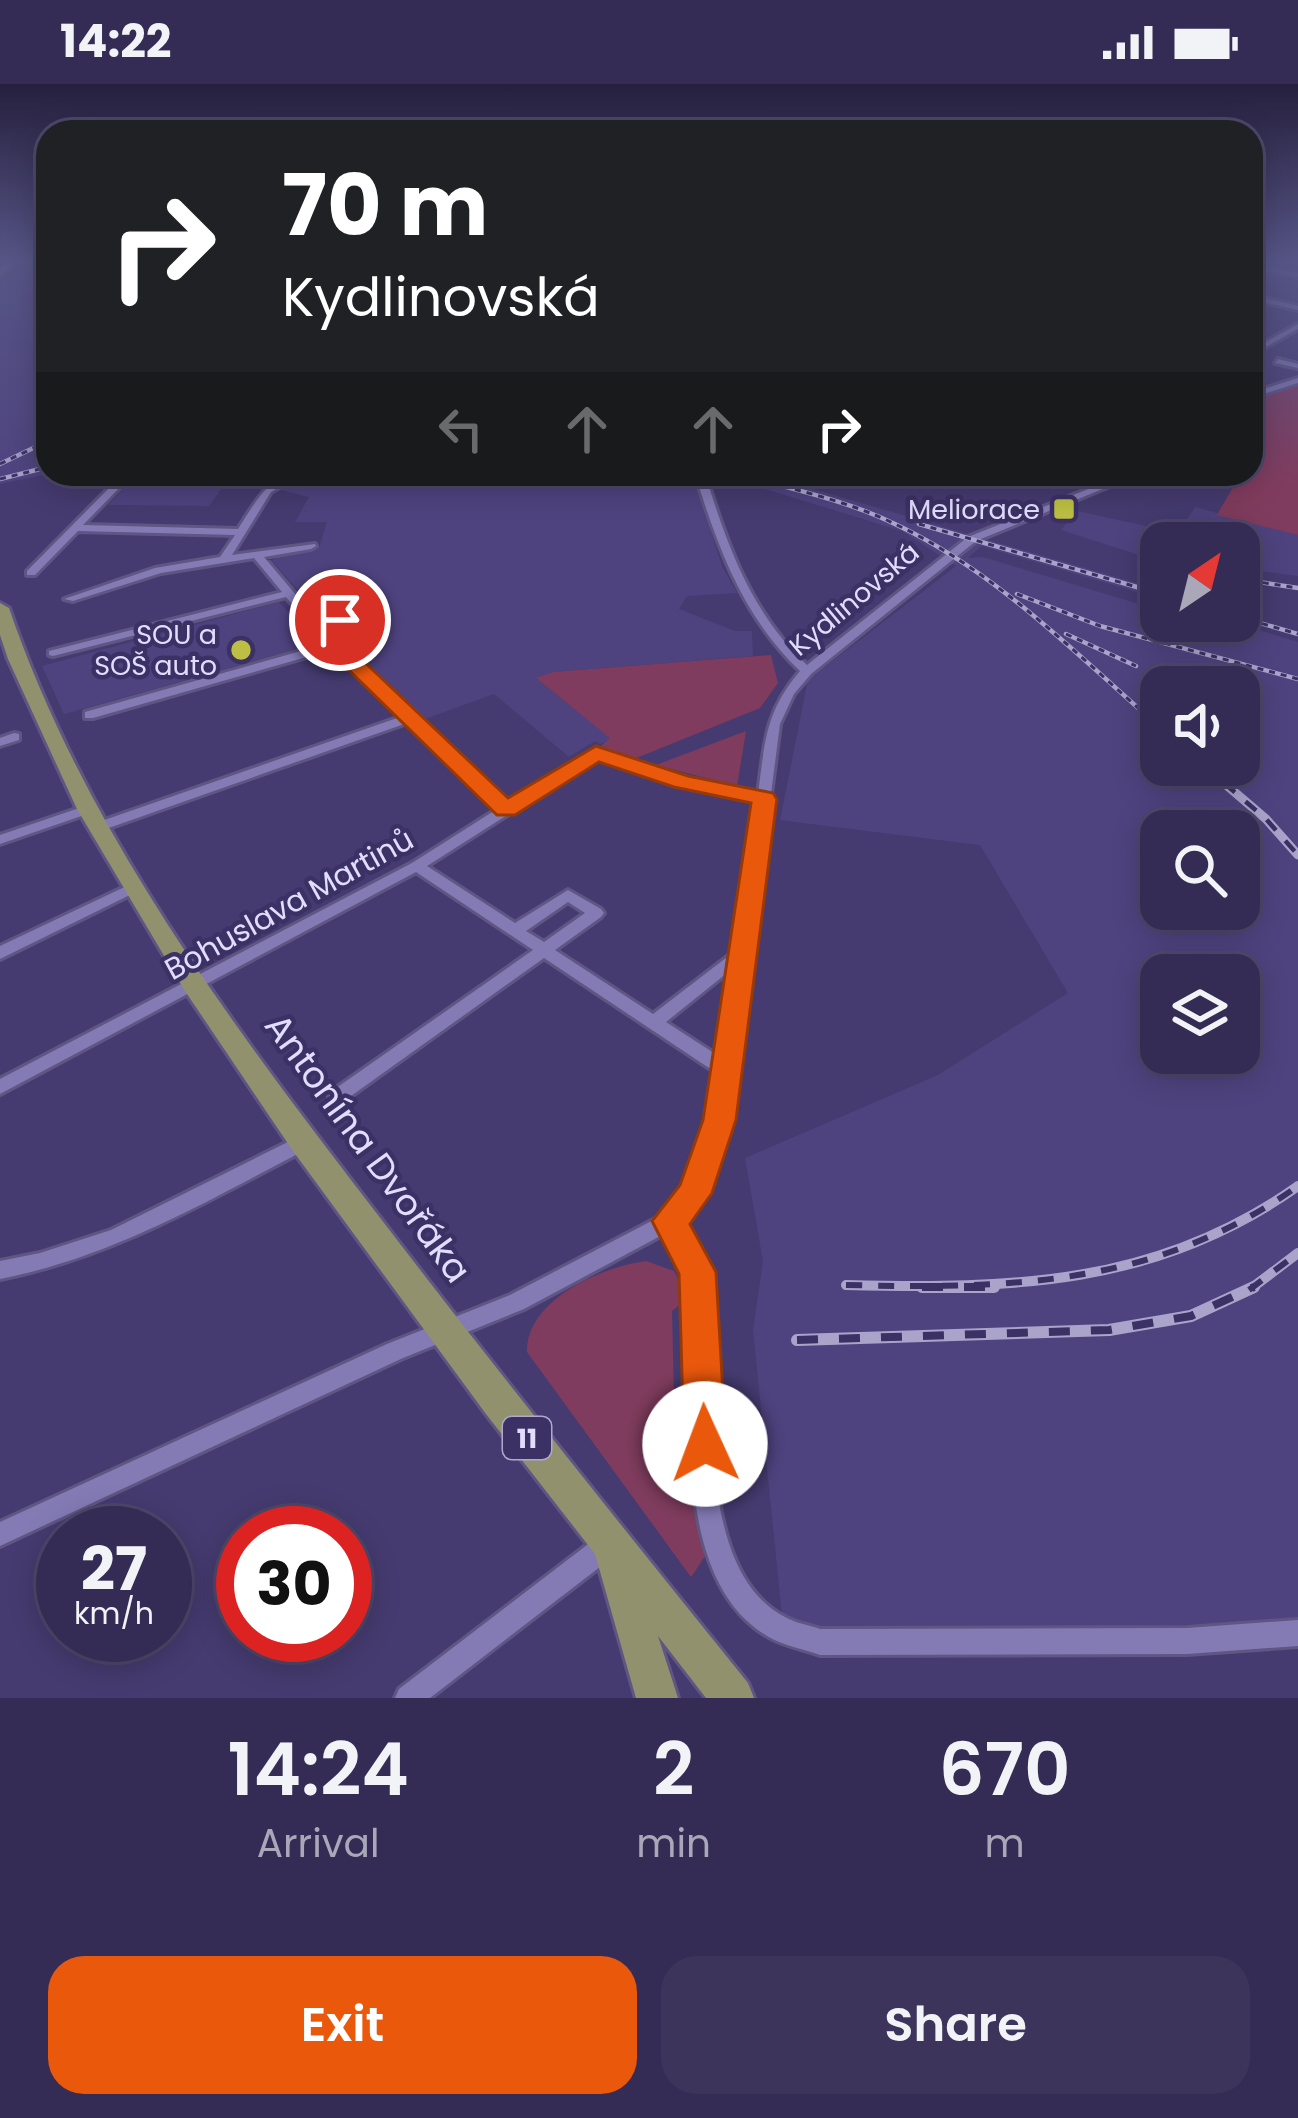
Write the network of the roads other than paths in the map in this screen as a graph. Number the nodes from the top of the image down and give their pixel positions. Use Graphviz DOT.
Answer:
graph roads {
  1 [pos="1278,361"];
  2 [pos="1298,366"];
  3 [pos="1298,380"];
  4 [pos="1263,392"];
  5 [pos="116,486"];
  6 [pos="275,486"];
  7 [pos="704,486"];
  8 [pos="1104,486"];
  9 [pos="75,528"];
  10 [pos="240,532"];
  11 [pos="311,546"];
  12 [pos="256,554"];
  13 [pos="225,558"];
  14 [pos="31,574"];
  15 [pos="290,593"];
  16 [pos="69,599"];
  17 [pos="341,613"];
  18 [pos="322,632"];
  19 [pos="6,638"];
  20 [pos="334,646"];
  21 [pos="53,653"];
  22 [pos="807,671"];
  23 [pos="89,715"];
  24 [pos="409,718"];
  25 [pos="764,799"];
  26 [pos="506,810"];
  27 [pos="93,818"];
  28 [pos="0,840"];
  29 [pos="417,866"];
  30 [pos="133,888"];
  31 [pos="515,931"];
  32 [pos="544,950"];
  33 [pos="0,952"];
  34 [pos="744,952"];
  35 [pos="194,984"];
  36 [pos="654,1022"];
  37 [pos="728,1071"];
  38 [pos="0,1087"];
  39 [pos="338,1096"];
  40 [pos="304,1142"];
  41 [pos="670,1221"];
  42 [pos="0,1270"];
  43 [pos="446,1331"];
  44 [pos="0,1534"];
  45 [pos="608,1544"];
  46 [pos="1298,1633"];
  47 [pos="408,1698"];
  48 [pos="657,1698"];
  49 [pos="733,1698"];
  1 -- 2 [label="street"];
  3 -- 4 [label="street"];
  5 -- 9 [label="street"];
  6 -- 10 [label="street"];
  7 -- 22 [label="street"];
  8 -- 22 [label="street, Kydlinovská"];
  9 -- 10 [label="street"];
  9 -- 14 [label="street"];
  10 -- 13 [label="street"];
  11 -- 12 [label="street"];
  12 -- 13 [label="street"];
  12 -- 15 [label="street"];
  13 -- 16 [label="street"];
  15 -- 18 [label="street"];
  15 -- 21 [label="street"];
  17 -- 18 [label="street"];
  18 -- 20 [label="street"];
  19 -- 27 [label="main road, Antonína Dvořáka / 11"];
  20 -- 23 [label="street"];
  20 -- 24 [label="street"];
  22 -- 25 [label="street, Kydlinovská"];
  24 -- 26 [label="street"];
  24 -- 27 [label="street"];
  25 -- 26 [label="street, Bohuslava Martinů"];
  25 -- 34 [label="street, Kydlinovská"];
  26 -- 29 [label="street, Bohuslava Martinů"];
  27 -- 28 [label="street"];
  27 -- 30 [label="main road, Antonína Dvořáka / 11"];
  29 -- 31 [label="street"];
  29 -- 35 [label="street, Bohuslava Martinů"];
  30 -- 33 [label="street"];
  30 -- 35 [label="main road, Antonína Dvořáka / 11"];
  31 -- 32 [label="street"];
  31 -- 32 [label="street"];
  32 -- 36 [label="street"];
  32 -- 39 [label="street"];
  34 -- 36 [label="street"];
  34 -- 37 [label="street, Kydlinovská"];
  35 -- 38 [label="street, Bohuslava Martinů"];
  35 -- 40 [label="main road, Antonína Dvořáka / 11"];
  36 -- 37 [label="street"];
  37 -- 41 [label="street, Kydlinovská"];
  40 -- 42 [label="street"];
  40 -- 43 [label="main road, Antonína Dvořáka / 11"];
  41 -- 43 [label="street"];
  41 -- 46 [label="street"];
  43 -- 44 [label="street"];
  43 -- 45 [label="main road, Antonína Dvořáka / 11"];
  45 -- 47 [label="street"];
  45 -- 48 [label="main road"];
  45 -- 49 [label="main road, Antonína Dvořáka / 11"];
}
